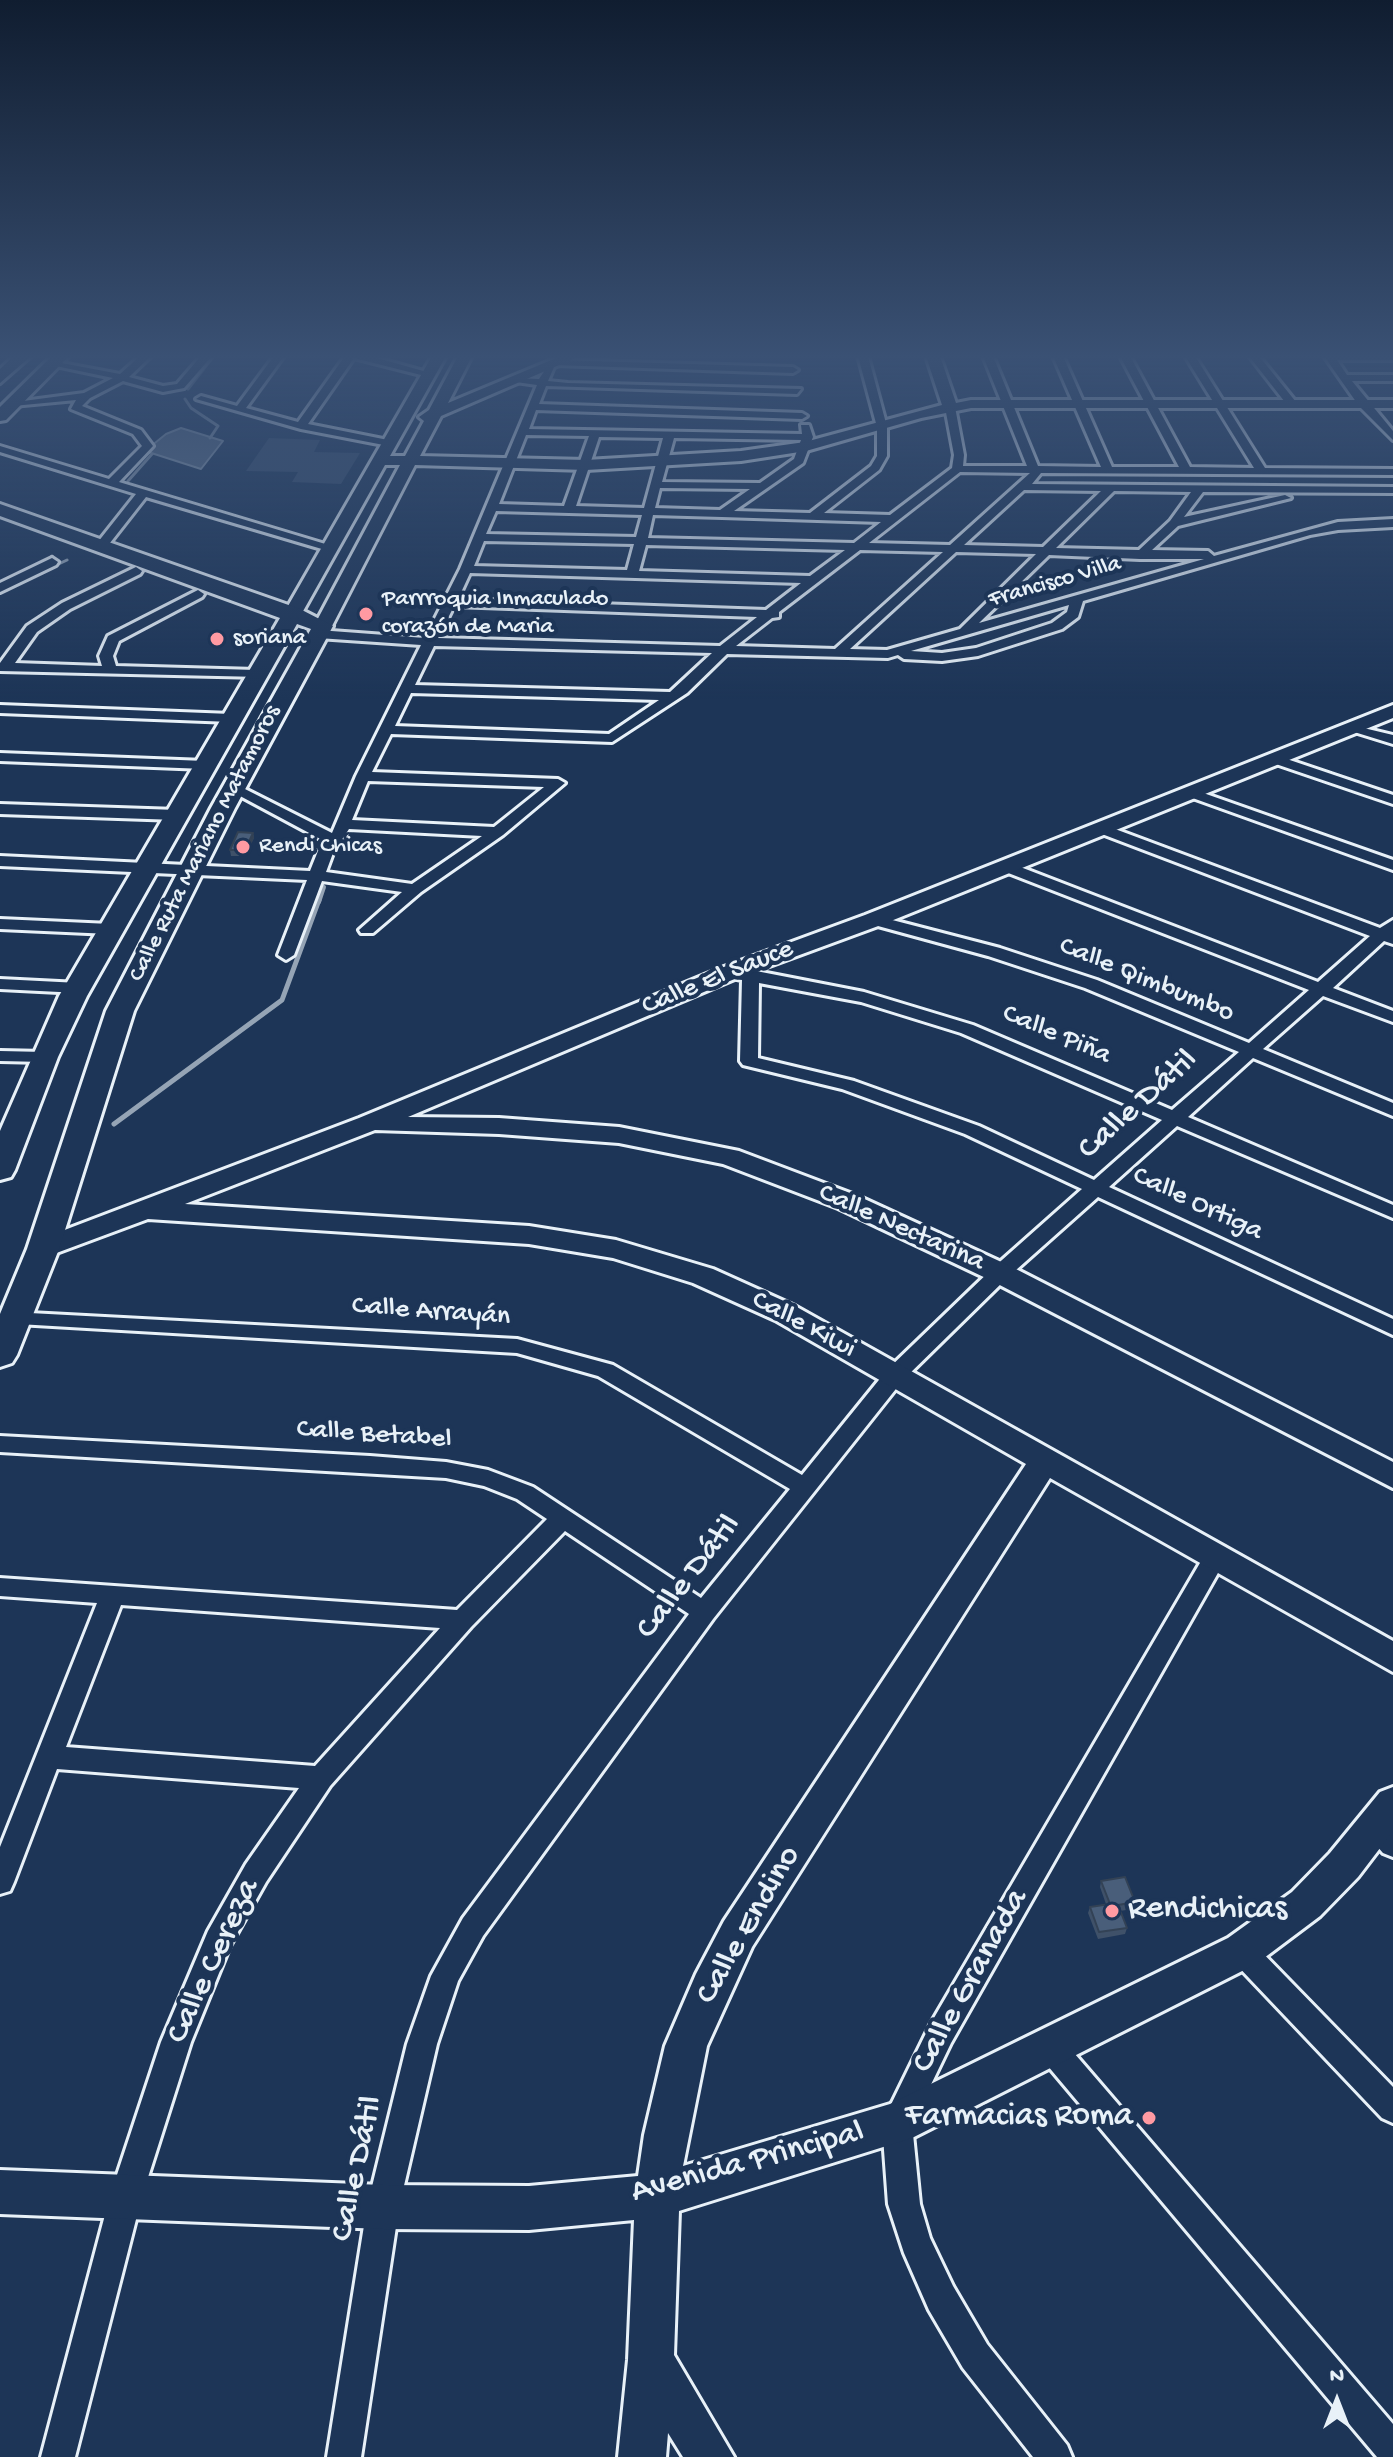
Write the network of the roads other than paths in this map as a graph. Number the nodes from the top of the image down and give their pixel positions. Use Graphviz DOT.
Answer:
graph roads {
  1 [pos="68,471"];
  2 [pos="123,471"];
  3 [pos="374,471"];
  4 [pos="404,471"];
  5 [pos="505,471"];
  6 [pos="584,471"];
  7 [pos="659,471"];
  8 [pos="786,471"];
  9 [pos="872,471"];
  10 [pos="955,471"];
  11 [pos="1023,471"];
  12 [pos="1037,471"];
  13 [pos="1108,471"];
  14 [pos="1135,471"];
  15 [pos="1305,471"];
  16 [pos="1393,472"];
  17 [pos="110,484"];
  18 [pos="655,485"];
  19 [pos="765,486"];
  20 [pos="1022,487"];
  21 [pos="1111,488"];
  22 [pos="1199,489"];
  23 [pos="1324,490"];
  24 [pos="136,492"];
  25 [pos="1391,492"];
  26 [pos="492,507"];
  27 [pos="569,509"];
  28 [pos="0,510"];
  29 [pos="648,512"];
  30 [pos="722,514"];
  31 [pos="813,516"];
  32 [pos="893,519"];
  33 [pos="1174,523"];
  34 [pos="1393,523"];
  35 [pos="0,524"];
  36 [pos="479,537"];
  37 [pos="640,542"];
  38 [pos="96,543"];
  39 [pos="854,548"];
  40 [pos="328,549"];
  41 [pos="949,551"];
  42 [pos="1041,553"];
  43 [pos="1140,555"];
  44 [pos="1228,556"];
  45 [pos="52,562"];
  46 [pos="466,569"];
  47 [pos="136,571"];
  48 [pos="632,574"];
  49 [pos="815,580"];
  50 [pos="0,588"];
  51 [pos="306,592"];
  52 [pos="198,594"];
  53 [pos="256,600"];
  54 [pos="1077,600"];
  55 [pos="449,602"];
  56 [pos="774,614"];
  57 [pos="288,619"];
  58 [pos="320,630"];
  59 [pos="963,632"];
  60 [pos="429,642"];
  61 [pos="725,648"];
  62 [pos="839,652"];
  63 [pos="888,654"];
  64 [pos="3,667"];
  65 [pos="110,670"];
  66 [pos="256,674"];
  67 [pos="406,689"];
  68 [pos="670,696"];
  69 [pos="0,709"];
  70 [pos="1393,711"];
  71 [pos="231,718"];
  72 [pos="1356,728"];
  73 [pos="385,730"];
  74 [pos="1393,740"];
  75 [pos="0,757"];
  76 [pos="1275,759"];
  77 [pos="205,765"];
  78 [pos="363,776"];
  79 [pos="234,789"];
  80 [pos="1192,793"];
  81 [pos="1393,800"];
  82 [pos="0,809"];
  83 [pos="177,815"];
  84 [pos="343,824"];
  85 [pos="1099,828"];
  86 [pos="498,832"];
  87 [pos="163,840"];
  88 [pos="336,841"];
  89 [pos="0,861"];
  90 [pos="195,861"];
  91 [pos="1393,865"];
  92 [pos="1004,866"];
  93 [pos="147,867"];
  94 [pos="319,876"];
  95 [pos="415,889"];
  96 [pos="873,920"];
  97 [pos="0,924"];
  98 [pos="110,929"];
  99 [pos="367,930"];
  100 [pos="1389,933"];
  101 [pos="286,955"];
  102 [pos="740,974"];
  103 [pos="0,984"];
  104 [pos="1321,989"];
  105 [pos="76,992"];
  106 [pos="120,1011"];
  107 [pos="1393,1017"];
  108 [pos="1250,1051"];
  109 [pos="0,1056"];
  110 [pos="44,1057"];
  111 [pos="1393,1110"];
  112 [pos="1178,1117"];
  113 [pos="368,1124"];
  114 [pos="9,1133"];
  115 [pos="0,1170"];
  116 [pos="1097,1189"];
  117 [pos="144,1210"];
  118 [pos="1393,1212"];
  119 [pos="43,1249"];
  120 [pos="1000,1273"];
  121 [pos="18,1317"];
  122 [pos="1393,1328"];
  123 [pos="0,1355"];
  124 [pos="895,1375"];
  125 [pos="0,1444"];
  126 [pos="1044,1462"];
  127 [pos="1393,1476"];
  128 [pos="806,1488"];
  129 [pos="563,1518"];
  130 [pos="1215,1557"];
  131 [pos="0,1587"];
  132 [pos="112,1596"];
  133 [pos="704,1612"];
  134 [pos="462,1620"];
  135 [pos="1393,1658"];
  136 [pos="47,1757"];
  137 [pos="321,1778"];
  138 [pos="1387,1825"];
  139 [pos="0,1882"];
  140 [pos="1242,1951"];
  141 [pos="1052,2049"];
  142 [pos="1393,2108"];
  143 [pos="897,2123"];
  144 [pos="0,2192"];
  145 [pos="126,2196"];
  146 [pos="657,2196"];
  147 [pos="383,2207"];
  148 [pos="651,2360"];
  149 [pos="1393,2450"];
  150 [pos="58,2457"];
  151 [pos="344,2457"];
  152 [pos="642,2457"];
  153 [pos="710,2457"];
  154 [pos="1055,2457"];
  1 -- 17 [label="street"];
  2 -- 17 [label="street"];
  3 -- 40 [label="street, Calle Ruta Mariano Matamoros"];
  4 -- 58 [label="street, Calle Ruta Mariano Matamoros"];
  5 -- 26 [label="street"];
  6 -- 27 [label="street"];
  7 -- 18 [label="street"];
  8 -- 19 [label="street"];
  9 -- 31 [label="street"];
  10 -- 32 [label="street"];
  11 -- 12 [label="street"];
  12 -- 13 [label="street"];
  12 -- 20 [label="street"];
  13 -- 14 [label="street"];
  15 -- 16 [label="street"];
  17 -- 24 [label="street"];
  18 -- 19 [label="street"];
  18 -- 29 [label="street"];
  19 -- 30 [label="street"];
  20 -- 21 [label="street"];
  20 -- 41 [label="street"];
  21 -- 22 [label="street"];
  21 -- 42 [label="street"];
  22 -- 23 [label="street"];
  22 -- 33 [label="street"];
  23 -- 25 [label="street"];
  23 -- 33 [label="street"];
  24 -- 38 [label="street"];
  24 -- 40 [label="street"];
  26 -- 27 [label="street"];
  26 -- 36 [label="street"];
  27 -- 29 [label="street"];
  28 -- 38 [label="main road"];
  29 -- 30 [label="street"];
  29 -- 37 [label="street"];
  30 -- 31 [label="street"];
  31 -- 32 [label="street"];
  32 -- 39 [label="street"];
  33 -- 43 [label="street"];
  34 -- 44 [label="street, Francisco Villa"];
  35 -- 47 [label="main road"];
  36 -- 37 [label="street"];
  36 -- 46 [label="street"];
  37 -- 39 [label="street"];
  37 -- 48 [label="street"];
  38 -- 53 [label="main road"];
  39 -- 41 [label="street"];
  39 -- 49 [label="street"];
  40 -- 51 [label="street, Calle Ruta Mariano Matamoros"];
  41 -- 42 [label="street"];
  41 -- 62 [label="street"];
  42 -- 43 [label="street"];
  42 -- 59 [label="street"];
  43 -- 44 [label="street"];
  44 -- 54 [label="street, Francisco Villa"];
  45 -- 50 [label="street"];
  46 -- 48 [label="street"];
  46 -- 55 [label="street"];
  47 -- 52 [label="main road"];
  47 -- 64 [label="street"];
  48 -- 49 [label="street"];
  49 -- 56 [label="street"];
  51 -- 53 [label="main road"];
  51 -- 57 [label="street, Calle Ruta Mariano Matamoros"];
  52 -- 57 [label="main road"];
  52 -- 65 [label="street"];
  53 -- 57 [label="main road"];
  54 -- 59 [label="street, Francisco Villa"];
  54 -- 63 [label="street"];
  55 -- 56 [label="street"];
  55 -- 60 [label="street"];
  56 -- 61 [label="street"];
  57 -- 58 [label="main road"];
  57 -- 66 [label="main road, Calle Ruta Mariano Matamoros"];
  58 -- 60 [label="street, Francisco Villa"];
  58 -- 79 [label="main road, Calle Ruta Mariano Matamoros"];
  59 -- 63 [label="street, Francisco Villa"];
  60 -- 61 [label="street, Francisco Villa"];
  60 -- 67 [label="street"];
  61 -- 62 [label="street, Francisco Villa"];
  61 -- 68 [label="street"];
  62 -- 63 [label="street, Francisco Villa"];
  64 -- 65 [label="street"];
  65 -- 66 [label="street"];
  66 -- 71 [label="main road, Calle Ruta Mariano Matamoros"];
  67 -- 68 [label="street"];
  67 -- 73 [label="street"];
  68 -- 73 [label="street"];
  69 -- 71 [label="street"];
  70 -- 72 [label="street, Calle El Sauce"];
  71 -- 77 [label="main road, Calle Ruta Mariano Matamoros"];
  72 -- 74 [label="street"];
  72 -- 76 [label="street, Calle El Sauce"];
  73 -- 78 [label="street"];
  75 -- 77 [label="street"];
  76 -- 80 [label="street, Calle El Sauce"];
  76 -- 81 [label="street"];
  77 -- 83 [label="main road, Calle Ruta Mariano Matamoros"];
  78 -- 84 [label="street"];
  78 -- 86 [label="street"];
  79 -- 88 [label="street"];
  79 -- 90 [label="main road, Calle Ruta Mariano Matamoros"];
  80 -- 85 [label="street, Calle El Sauce"];
  80 -- 91 [label="street"];
  82 -- 83 [label="street"];
  83 -- 87 [label="main road, Calle Ruta Mariano Matamoros"];
  84 -- 86 [label="street"];
  84 -- 88 [label="street"];
  85 -- 92 [label="street, Calle El Sauce"];
  85 -- 100 [label="street"];
  86 -- 95 [label="street"];
  87 -- 90 [label="main road"];
  87 -- 93 [label="main road, Calle Ruta Mariano Matamoros"];
  88 -- 94 [label="street"];
  89 -- 93 [label="street"];
  90 -- 93 [label="street"];
  90 -- 94 [label="street"];
  90 -- 106 [label="main road, Calle Ruta Mariano Matamoros"];
  92 -- 96 [label="street, Calle El Sauce"];
  92 -- 104 [label="street"];
  93 -- 98 [label="main road, Calle Ruta Mariano Matamoros"];
  94 -- 95 [label="street"];
  94 -- 101 [label="street"];
  95 -- 99 [label="street"];
  96 -- 102 [label="street, Calle El Sauce"];
  96 -- 108 [label="street, Calle Qimbumbo"];
  97 -- 98 [label="street"];
  98 -- 105 [label="main road, Calle Ruta Mariano Matamoros"];
  100 -- 104 [label="street, Calle Dátil"];
  102 -- 112 [label="street, Calle Piña"];
  102 -- 113 [label="street, Calle El Sauce"];
  102 -- 116 [label="street, Calle Ortiga"];
  103 -- 105 [label="street"];
  104 -- 107 [label="street"];
  104 -- 108 [label="street, Calle Dátil"];
  105 -- 106 [label="main road"];
  105 -- 110 [label="main road, Calle Ruta Mariano Matamoros"];
  106 -- 119 [label="main road, Calle Ruta Mariano Matamoros"];
  108 -- 111 [label="street, Calle Qimbumbo"];
  108 -- 112 [label="street, Calle Dátil"];
  109 -- 110 [label="street"];
  110 -- 114 [label="main road, Calle Ruta Mariano Matamoros"];
  112 -- 116 [label="street, Calle Dátil"];
  112 -- 118 [label="street, Calle Piña"];
  113 -- 117 [label="street, Calle El Sauce"];
  113 -- 120 [label="street, Calle Nectarina"];
  114 -- 115 [label="main road, Calle Ruta Mariano Matamoros"];
  116 -- 120 [label="street, Calle Dátil"];
  116 -- 122 [label="street, Calle Ortiga"];
  117 -- 119 [label="street, Calle El Sauce"];
  117 -- 124 [label="street, Calle Kiwi"];
  119 -- 121 [label="main road, Calle Ruta Mariano Matamoros"];
  120 -- 124 [label="street, Calle Dátil"];
  120 -- 127 [label="street, Calle Nectarina"];
  121 -- 123 [label="main road, Calle Ruta Mariano Matamoros"];
  121 -- 128 [label="street, Calle Arrayán"];
  124 -- 126 [label="street, Calle Kiwi"];
  124 -- 128 [label="street, Calle Dátil"];
  125 -- 129 [label="street, Calle Betabel"];
  126 -- 130 [label="street, Calle Kiwi"];
  126 -- 146 [label="street, Calle Endino"];
  128 -- 133 [label="street, Calle Dátil"];
  129 -- 133 [label="street, Calle Betabel"];
  129 -- 134 [label="street, Calle Cereza"];
  130 -- 135 [label="street, Calle Kiwi"];
  130 -- 143 [label="street, Calle Granada"];
  131 -- 132 [label="street"];
  132 -- 134 [label="street"];
  132 -- 136 [label="street"];
  133 -- 147 [label="street, Calle Dátil"];
  134 -- 137 [label="street, Calle Cereza"];
  136 -- 137 [label="street"];
  136 -- 139 [label="street"];
  137 -- 145 [label="street, Calle Cereza"];
  138 -- 140 [label="street, Avenida Principal"];
  140 -- 141 [label="street, Avenida Principal"];
  140 -- 142 [label="street"];
  141 -- 143 [label="street, Avenida Principal"];
  141 -- 149 [label="street"];
  143 -- 146 [label="street, Avenida Principal"];
  143 -- 154 [label="street"];
  144 -- 145 [label="street, Avenida Principal"];
  145 -- 147 [label="street, Avenida Principal"];
  145 -- 150 [label="street, Calle Cereza"];
  146 -- 147 [label="street, Avenida Principal"];
  146 -- 148 [label="street, Calle Endino"];
  147 -- 151 [label="street, Calle Dátil"];
  148 -- 152 [label="street, Calle Endino"];
  148 -- 153 [label="street"];
}
